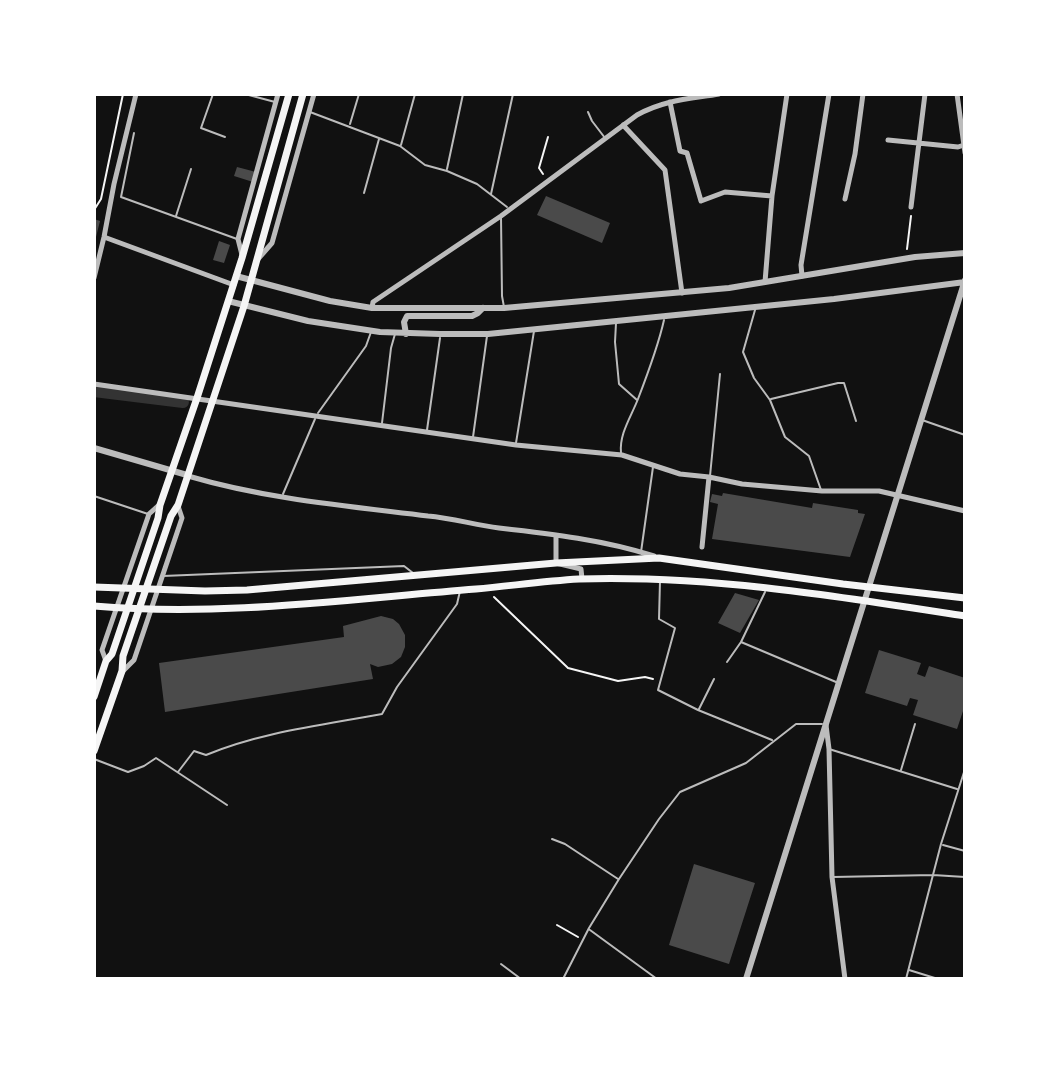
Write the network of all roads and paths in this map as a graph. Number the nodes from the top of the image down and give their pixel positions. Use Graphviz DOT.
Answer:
graph roads {
  1 [pos="123,94"];
  2 [pos="136,94"];
  3 [pos="213,94"];
  4 [pos="245,94"];
  5 [pos="278,94"];
  6 [pos="289,94"];
  7 [pos="303,94"];
  8 [pos="314,94"];
  9 [pos="359,94"];
  10 [pos="415,94"];
  11 [pos="463,94"];
  12 [pos="513,94"];
  13 [pos="719,94"];
  14 [pos="787,94"];
  15 [pos="829,94"];
  16 [pos="863,94"];
  17 [pos="925,94"];
  18 [pos="957,94"];
  19 [pos="275,102"];
  20 [pos="670,102"];
  21 [pos="309,111"];
  22 [pos="588,112"];
  23 [pos="623,125"];
  24 [pos="349,126"];
  25 [pos="134,133"];
  26 [pos="225,137"];
  27 [pos="548,137"];
  28 [pos="379,138"];
  29 [pos="606,139"];
  30 [pos="888,140"];
  31 [pos="919,142"];
  32 [pos="964,145"];
  33 [pos="400,146"];
  34 [pos="965,153"];
  35 [pos="191,169"];
  36 [pos="447,171"];
  37 [pos="548,182"];
  38 [pos="364,193"];
  39 [pos="491,195"];
  40 [pos="772,196"];
  41 [pos="845,199"];
  42 [pos="911,207"];
  43 [pos="510,209"];
  44 [pos="94,210"];
  45 [pos="501,216"];
  46 [pos="175,217"];
  47 [pos="104,237"];
  48 [pos="238,239"];
  49 [pos="965,253"];
  50 [pos="242,258"];
  51 [pos="906,259"];
  52 [pos="258,260"];
  53 [pos="802,276"];
  54 [pos="94,278"];
  55 [pos="235,280"];
  56 [pos="252,281"];
  57 [pos="965,281"];
  58 [pos="765,282"];
  59 [pos="682,293"];
  60 [pos="228,301"];
  61 [pos="244,306"];
  62 [pos="756,307"];
  63 [pos="372,308"];
  64 [pos="483,308"];
  65 [pos="504,308"];
  66 [pos="666,315"];
  67 [pos="616,320"];
  68 [pos="534,329"];
  69 [pos="372,331"];
  70 [pos="395,334"];
  71 [pos="406,334"];
  72 [pos="440,334"];
  73 [pos="488,334"];
  74 [pos="720,374"];
  75 [pos="94,384"];
  76 [pos="197,398"];
  77 [pos="212,400"];
  78 [pos="770,400"];
  79 [pos="638,401"];
  80 [pos="317,415"];
  81 [pos="921,420"];
  82 [pos="856,421"];
  83 [pos="381,424"];
  84 [pos="427,432"];
  85 [pos="965,435"];
  86 [pos="473,438"];
  87 [pos="516,445"];
  88 [pos="94,448"];
  89 [pos="622,455"];
  90 [pos="653,466"];
  91 [pos="171,471"];
  92 [pos="187,475"];
  93 [pos="709,477"];
  94 [pos="822,491"];
  95 [pos="897,495"];
  96 [pos="94,496"];
  97 [pos="282,497"];
  98 [pos="160,505"];
  99 [pos="178,505"];
  100 [pos="965,511"];
  101 [pos="149,514"];
  102 [pos="556,535"];
  103 [pos="702,547"];
  104 [pos="641,552"];
  105 [pos="659,558"];
  106 [pos="556,563"];
  107 [pos="162,576"];
  108 [pos="418,576"];
  109 [pos="582,579"];
  110 [pos="660,579"];
  111 [pos="869,586"];
  112 [pos="94,587"];
  113 [pos="768,587"];
  114 [pos="485,588"];
  115 [pos="460,590"];
  116 [pos="965,598"];
  117 [pos="865,601"];
  118 [pos="94,606"];
  119 [pos="965,616"];
  120 [pos="741,642"];
  121 [pos="106,661"];
  122 [pos="727,662"];
  123 [pos="122,671"];
  124 [pos="714,679"];
  125 [pos="661,680"];
  126 [pos="97,681"];
  127 [pos="839,683"];
  128 [pos="94,697"];
  129 [pos="698,710"];
  130 [pos="826,724"];
  131 [pos="915,724"];
  132 [pos="774,741"];
  133 [pos="829,749"];
  134 [pos="94,751"];
  135 [pos="94,759"];
  136 [pos="965,769"];
  137 [pos="901,771"];
  138 [pos="178,772"];
  139 [pos="958,789"];
  140 [pos="227,805"];
  141 [pos="552,839"];
  142 [pos="941,844"];
  143 [pos="965,851"];
  144 [pos="933,875"];
  145 [pos="832,877"];
  146 [pos="965,877"];
  147 [pos="619,879"];
  148 [pos="557,925"];
  149 [pos="589,928"];
  150 [pos="583,940"];
  151 [pos="501,964"];
  152 [pos="908,970"];
  153 [pos="521,979"];
  154 [pos="563,979"];
  155 [pos="657,979"];
  156 [pos="746,979"];
  157 [pos="845,979"];
  158 [pos="906,979"];
  159 [pos="938,979"];
  1 -- 44 [label="path"];
  2 -- 47 [label="street"];
  3 -- 26 [label="lane"];
  4 -- 19 [label="lane"];
  5 -- 19 [label="street"];
  6 -- 50 [label="main road"];
  7 -- 52 [label="main road"];
  8 -- 21 [label="street"];
  9 -- 24 [label="lane"];
  10 -- 33 [label="lane"];
  11 -- 36 [label="lane"];
  12 -- 39 [label="lane"];
  13 -- 20 [label="street"];
  14 -- 40 [label="street"];
  15 -- 53 [label="street"];
  16 -- 41 [label="street"];
  17 -- 31 [label="street"];
  18 -- 32 [label="street"];
  19 -- 48 [label="street"];
  20 -- 23 [label="street"];
  20 -- 40 [label="street"];
  21 -- 24 [label="lane"];
  21 -- 52 [label="street"];
  22 -- 29 [label="lane"];
  23 -- 29 [label="street"];
  23 -- 59 [label="street"];
  24 -- 28 [label="lane"];
  25 -- 46 [label="lane"];
  27 -- 37 [label="path"];
  28 -- 33 [label="lane"];
  28 -- 38 [label="lane"];
  29 -- 37 [label="street"];
  30 -- 31 [label="street"];
  31 -- 32 [label="street"];
  31 -- 42 [label="street"];
  32 -- 34 [label="street"];
  33 -- 36 [label="lane"];
  35 -- 46 [label="lane"];
  36 -- 39 [label="lane"];
  37 -- 43 [label="street"];
  39 -- 43 [label="lane"];
  40 -- 58 [label="street"];
  42 -- 51 [label="path"];
  43 -- 45 [label="street"];
  45 -- 63 [label="street"];
  45 -- 65 [label="lane"];
  46 -- 48 [label="lane"];
  47 -- 54 [label="street"];
  47 -- 55 [label="street"];
  48 -- 50 [label="street"];
  49 -- 51 [label="street"];
  50 -- 55 [label="main road"];
  51 -- 53 [label="street"];
  52 -- 56 [label="main road"];
  53 -- 58 [label="street"];
  55 -- 56 [label="street"];
  55 -- 60 [label="main road"];
  56 -- 61 [label="main road"];
  56 -- 63 [label="street"];
  57 -- 62 [label="street"];
  57 -- 81 [label="street"];
  58 -- 59 [label="street"];
  59 -- 65 [label="street"];
  60 -- 61 [label="street"];
  60 -- 76 [label="main road"];
  61 -- 69 [label="street"];
  61 -- 77 [label="main road"];
  62 -- 66 [label="street"];
  62 -- 78 [label="lane"];
  63 -- 64 [label="street"];
  64 -- 65 [label="street"];
  64 -- 71 [label="street"];
  66 -- 67 [label="street"];
  66 -- 79 [label="lane"];
  67 -- 68 [label="street"];
  67 -- 79 [label="lane"];
  68 -- 73 [label="street"];
  68 -- 87 [label="lane"];
  69 -- 70 [label="street"];
  69 -- 80 [label="lane"];
  70 -- 71 [label="street"];
  70 -- 83 [label="lane"];
  71 -- 72 [label="street"];
  72 -- 73 [label="street"];
  72 -- 84 [label="lane"];
  73 -- 86 [label="lane"];
  74 -- 93 [label="lane"];
  75 -- 76 [label="street"];
  76 -- 77 [label="street"];
  76 -- 91 [label="main road"];
  77 -- 80 [label="street"];
  77 -- 92 [label="main road"];
  78 -- 82 [label="lane"];
  78 -- 94 [label="lane"];
  79 -- 89 [label="lane"];
  80 -- 83 [label="street"];
  80 -- 97 [label="lane"];
  81 -- 85 [label="lane"];
  81 -- 95 [label="street"];
  83 -- 84 [label="street"];
  84 -- 86 [label="street"];
  86 -- 87 [label="street"];
  87 -- 89 [label="street"];
  88 -- 91 [label="street"];
  89 -- 90 [label="street"];
  90 -- 93 [label="street"];
  90 -- 104 [label="lane"];
  91 -- 92 [label="street"];
  91 -- 98 [label="main road"];
  92 -- 97 [label="street"];
  92 -- 99 [label="main road"];
  93 -- 94 [label="street"];
  93 -- 103 [label="street"];
  94 -- 95 [label="street"];
  95 -- 100 [label="street"];
  95 -- 111 [label="street"];
  96 -- 101 [label="lane"];
  97 -- 102 [label="street"];
  98 -- 101 [label="street"];
  98 -- 121 [label="main road"];
  99 -- 107 [label="street"];
  99 -- 123 [label="main road"];
  101 -- 121 [label="street"];
  102 -- 104 [label="street"];
  102 -- 106 [label="street"];
  104 -- 105 [label="street"];
  105 -- 106 [label="main road"];
  105 -- 111 [label="main road"];
  106 -- 108 [label="main road"];
  106 -- 109 [label="street"];
  107 -- 108 [label="lane"];
  107 -- 123 [label="street"];
  108 -- 112 [label="main road"];
  109 -- 110 [label="main road"];
  109 -- 114 [label="main road"];
  110 -- 113 [label="main road"];
  110 -- 125 [label="lane"];
  111 -- 116 [label="main road"];
  111 -- 117 [label="street"];
  113 -- 117 [label="main road"];
  113 -- 120 [label="lane"];
  114 -- 115 [label="main road"];
  114 -- 125 [label="path"];
  115 -- 118 [label="main road"];
  115 -- 138 [label="lane"];
  117 -- 119 [label="main road"];
  117 -- 127 [label="street"];
  120 -- 122 [label="lane"];
  120 -- 127 [label="lane"];
  121 -- 126 [label="main road"];
  123 -- 134 [label="main road"];
  124 -- 129 [label="lane"];
  125 -- 129 [label="lane"];
  126 -- 128 [label="main road"];
  127 -- 130 [label="street"];
  129 -- 132 [label="lane"];
  130 -- 132 [label="lane"];
  130 -- 133 [label="street"];
  130 -- 156 [label="street"];
  131 -- 137 [label="lane"];
  132 -- 147 [label="lane"];
  133 -- 137 [label="lane"];
  133 -- 145 [label="street"];
  135 -- 138 [label="lane"];
  136 -- 139 [label="lane"];
  137 -- 139 [label="lane"];
  138 -- 140 [label="lane"];
  139 -- 142 [label="lane"];
  141 -- 147 [label="lane"];
  142 -- 143 [label="lane"];
  142 -- 144 [label="lane"];
  144 -- 145 [label="lane"];
  144 -- 146 [label="lane"];
  144 -- 152 [label="lane"];
  145 -- 157 [label="street"];
  147 -- 149 [label="lane"];
  148 -- 150 [label="path"];
  149 -- 150 [label="lane"];
  149 -- 155 [label="lane"];
  150 -- 154 [label="lane"];
  151 -- 153 [label="lane"];
  152 -- 158 [label="lane"];
  152 -- 159 [label="lane"];
}
